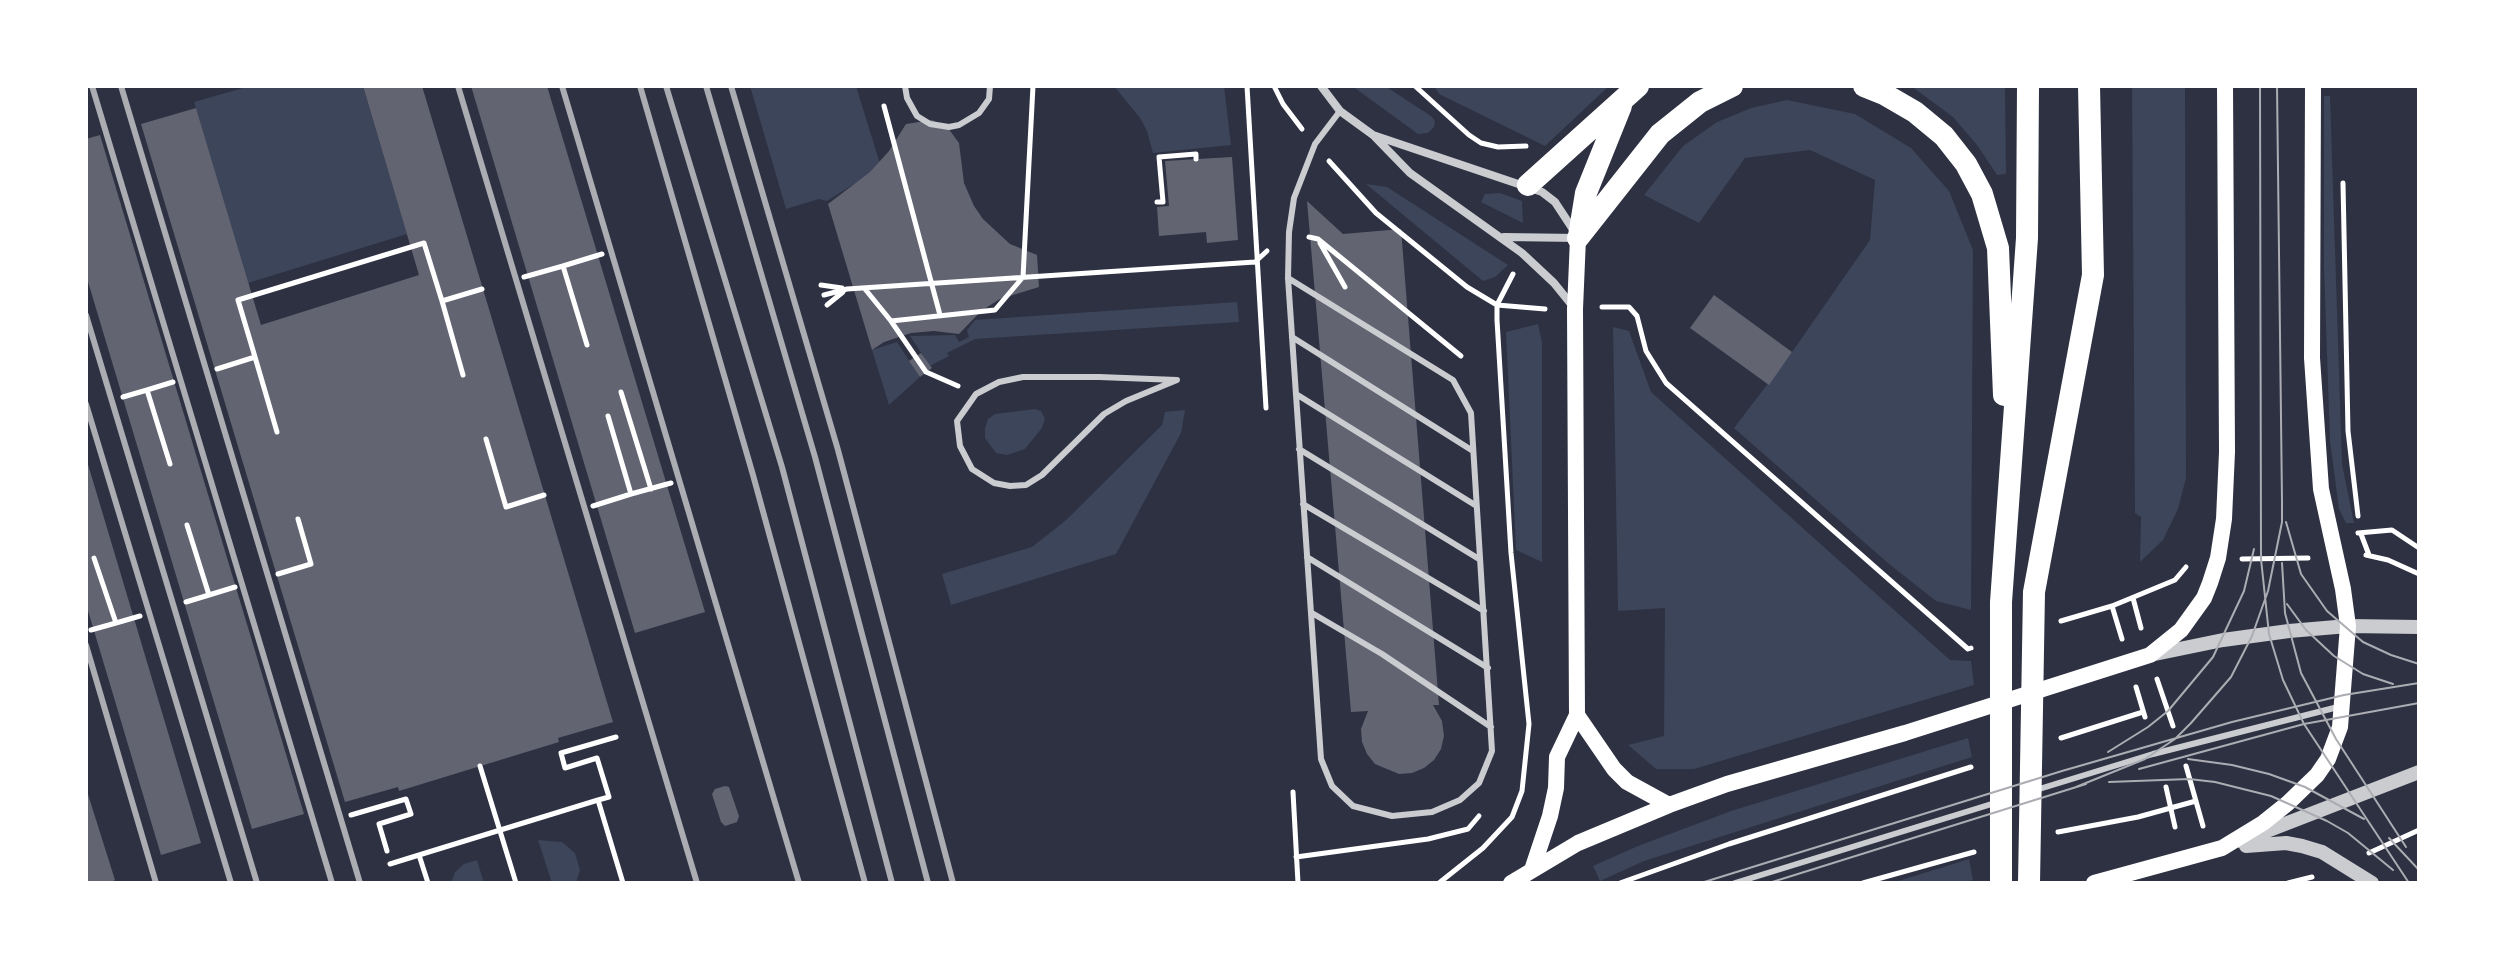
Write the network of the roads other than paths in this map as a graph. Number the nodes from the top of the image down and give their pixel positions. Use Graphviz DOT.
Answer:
graph roads {
  1 [pos="905,86"];
  2 [pos="990,86"];
  3 [pos="1321,86"];
  4 [pos="1732,86"];
  5 [pos="1864,86"];
  6 [pos="2028,86"];
  7 [pos="2089,86"];
  8 [pos="2225,86"];
  9 [pos="2313,86"];
  10 [pos="1630,94"];
  11 [pos="1340,111"];
  12 [pos="1373,135"];
  13 [pos="1528,185"];
  14 [pos="1503,237"];
  15 [pos="1578,238"];
  16 [pos="1288,278"];
  17 [pos="1575,309"];
  18 [pos="1292,337"];
  19 [pos="976,394"];
  20 [pos="1296,394"];
  21 [pos="1299,449"];
  22 [pos="1473,451"];
  23 [pos="2009,500"];
  24 [pos="1303,504"];
  25 [pos="1475,505"];
  26 [pos="1307,557"];
  27 [pos="1479,559"];
  28 [pos="1484,611"];
  29 [pos="1311,612"];
  30 [pos="2348,626"];
  31 [pos="2419,627"];
  32 [pos="2150,655"];
  33 [pos="1488,668"];
  34 [pos="2343,706"];
  35 [pos="1577,715"];
  36 [pos="1491,727"];
  37 [pos="2419,772"];
  38 [pos="2026,793"];
  39 [pos="2011,798"];
  40 [pos="1669,805"];
  41 [pos="2222,848"];
  42 [pos="1532,870"];
  43 [pos="1511,883"];
  44 [pos="1735,883"];
  45 [pos="2001,883"];
  46 [pos="2029,883"];
  47 [pos="2094,883"];
  48 [pos="2372,883"];
  1 -- 2 [label="lane"];
  3 -- 11 [label="street"];
  4 -- 15 [label="highway"];
  5 -- 23 [label="highway"];
  6 -- 23 [label="highway"];
  7 -- 46 [label="highway"];
  8 -- 32 [label="main road"];
  9 -- 30 [label="main road"];
  10 -- 13 [label="highway"];
  10 -- 15 [label="highway"];
  11 -- 12 [label="street"];
  11 -- 16 [label="lane"];
  12 -- 13 [label="street"];
  12 -- 14 [label="street"];
  13 -- 15 [label="street"];
  14 -- 15 [label="street"];
  14 -- 17 [label="street"];
  15 -- 17 [label="main road"];
  16 -- 18 [label="lane"];
  16 -- 22 [label="lane"];
  17 -- 35 [label="main road"];
  18 -- 20 [label="lane"];
  18 -- 22 [label="lane"];
  19 -- 19 [label="lane"];
  20 -- 21 [label="lane"];
  20 -- 25 [label="lane"];
  21 -- 24 [label="lane"];
  21 -- 27 [label="lane"];
  22 -- 25 [label="lane"];
  23 -- 45 [label="highway"];
  24 -- 26 [label="lane"];
  24 -- 28 [label="lane"];
  25 -- 27 [label="lane"];
  26 -- 29 [label="lane"];
  26 -- 33 [label="lane"];
  27 -- 28 [label="lane"];
  28 -- 33 [label="lane"];
  29 -- 36 [label="lane"];
  29 -- 36 [label="lane"];
  30 -- 31 [label="street"];
  30 -- 32 [label="street"];
  30 -- 34 [label="main road"];
  32 -- 40 [label="main road"];
  33 -- 36 [label="lane"];
  34 -- 38 [label="lane"];
  34 -- 41 [label="main road"];
  35 -- 40 [label="main road"];
  35 -- 42 [label="main road"];
  37 -- 41 [label="street"];
  39 -- 44 [label="lane"];
  40 -- 42 [label="main road"];
  41 -- 47 [label="main road"];
  41 -- 48 [label="street"];
  42 -- 43 [label="main road"];
}
